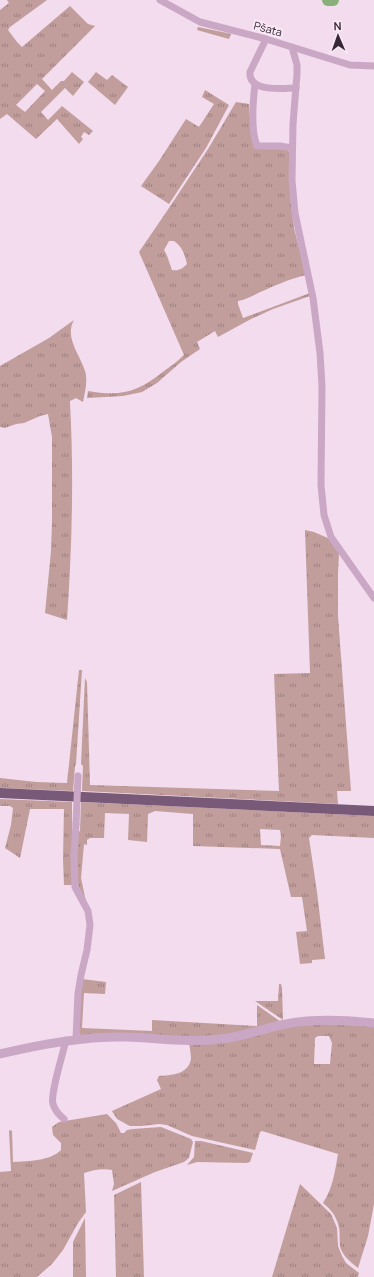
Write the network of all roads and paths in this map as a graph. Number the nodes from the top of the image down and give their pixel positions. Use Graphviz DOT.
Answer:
graph roads {
  1 [pos="160,0"];
  2 [pos="266,39"];
  3 [pos="292,47"];
  4 [pos="374,66"];
  5 [pos="255,84"];
  6 [pos="296,88"];
  7 [pos="292,148"];
  8 [pos="374,598"];
  9 [pos="78,776"];
  10 [pos="0,793"];
  11 [pos="374,811"];
  12 [pos="374,1023"];
  13 [pos="76,1039"];
  14 [pos="66,1040"];
  15 [pos="0,1054"];
  16 [pos="64,1119"];
  1 -- 2 [label="street, Pšata"];
  2 -- 3 [label="street, Pšata"];
  2 -- 5 [label="street"];
  3 -- 4 [label="street, Pšata"];
  3 -- 6 [label="street"];
  5 -- 6 [label="street"];
  5 -- 7 [label="street"];
  6 -- 7 [label="street"];
  7 -- 8 [label="street"];
  9 -- 13 [label="street, bridge"];
  10 -- 11 [label="main road"];
  12 -- 13 [label="street"];
  13 -- 14 [label="street"];
  14 -- 15 [label="street"];
  14 -- 16 [label="street"];
}
